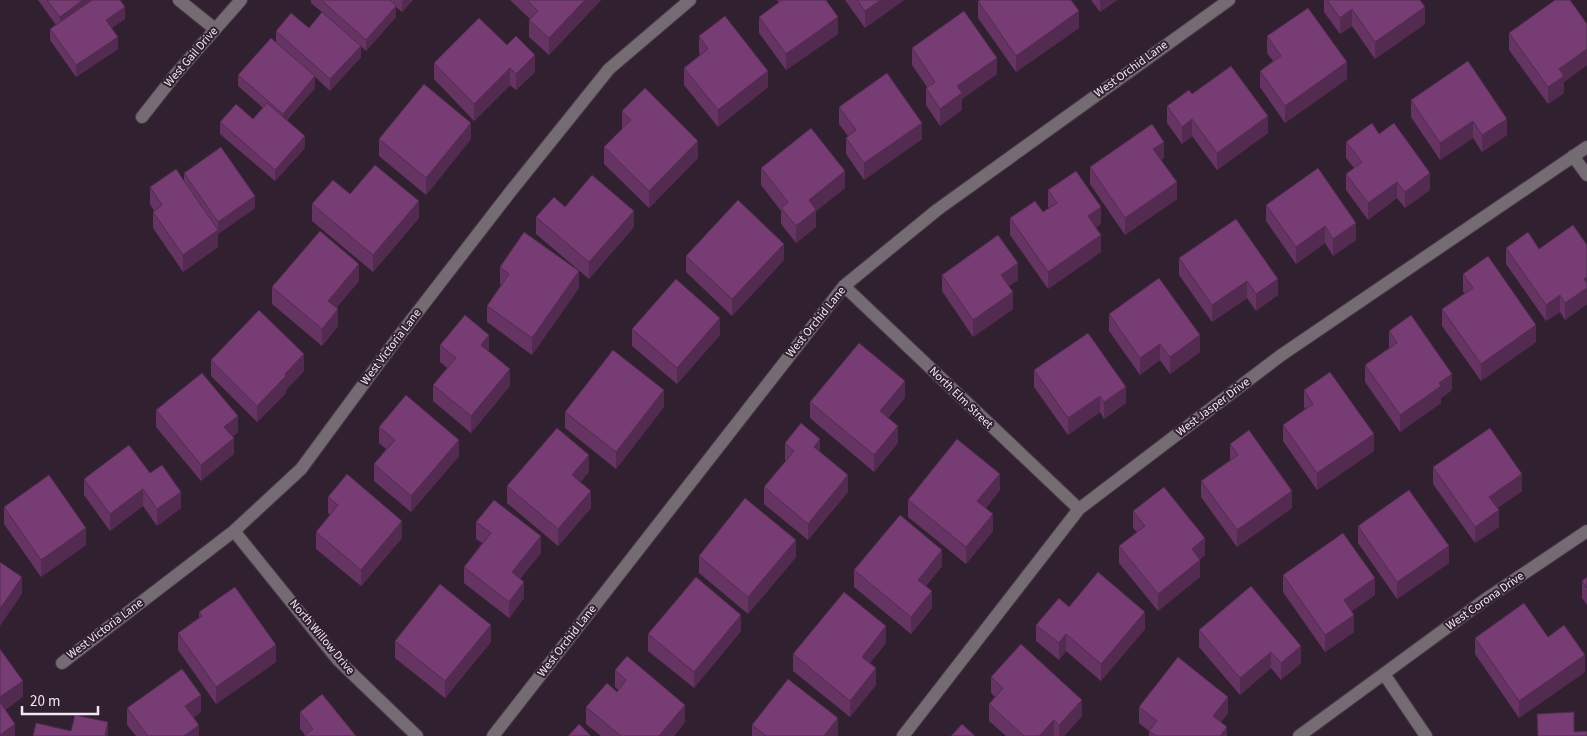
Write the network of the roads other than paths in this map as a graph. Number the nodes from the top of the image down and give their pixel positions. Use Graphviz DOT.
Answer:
graph roads {
  1 [pos="179,0"];
  2 [pos="241,0"];
  3 [pos="690,0"];
  4 [pos="1227,0"];
  5 [pos="215,29"];
  6 [pos="142,117"];
  7 [pos="1587,147"];
  8 [pos="1573,156"];
  9 [pos="1587,175"];
  10 [pos="844,286"];
  11 [pos="1079,509"];
  12 [pos="234,531"];
  13 [pos="1587,531"];
  14 [pos="62,663"];
  15 [pos="1384,674"];
  16 [pos="417,736"];
  17 [pos="494,736"];
  18 [pos="904,736"];
  19 [pos="1299,736"];
  20 [pos="1426,736"];
  1 -- 5 [label="street"];
  2 -- 5 [label="street, West Gail Drive"];
  3 -- 12 [label="street, West Victoria Lane"];
  4 -- 10 [label="street, West Orchid Lane"];
  5 -- 6 [label="street, West Gail Drive"];
  7 -- 8 [label="street, West Jasper Drive"];
  8 -- 9 [label="street"];
  8 -- 11 [label="street, West Jasper Drive"];
  10 -- 11 [label="street, North Elm Street"];
  10 -- 17 [label="street, West Orchid Lane"];
  11 -- 18 [label="street, West Jasper Drive"];
  12 -- 14 [label="street, West Victoria Lane"];
  12 -- 16 [label="street, North Willow Drive"];
  13 -- 15 [label="street, West Corona Drive"];
  15 -- 19 [label="street, West Corona Drive"];
  15 -- 20 [label="street"];
}
